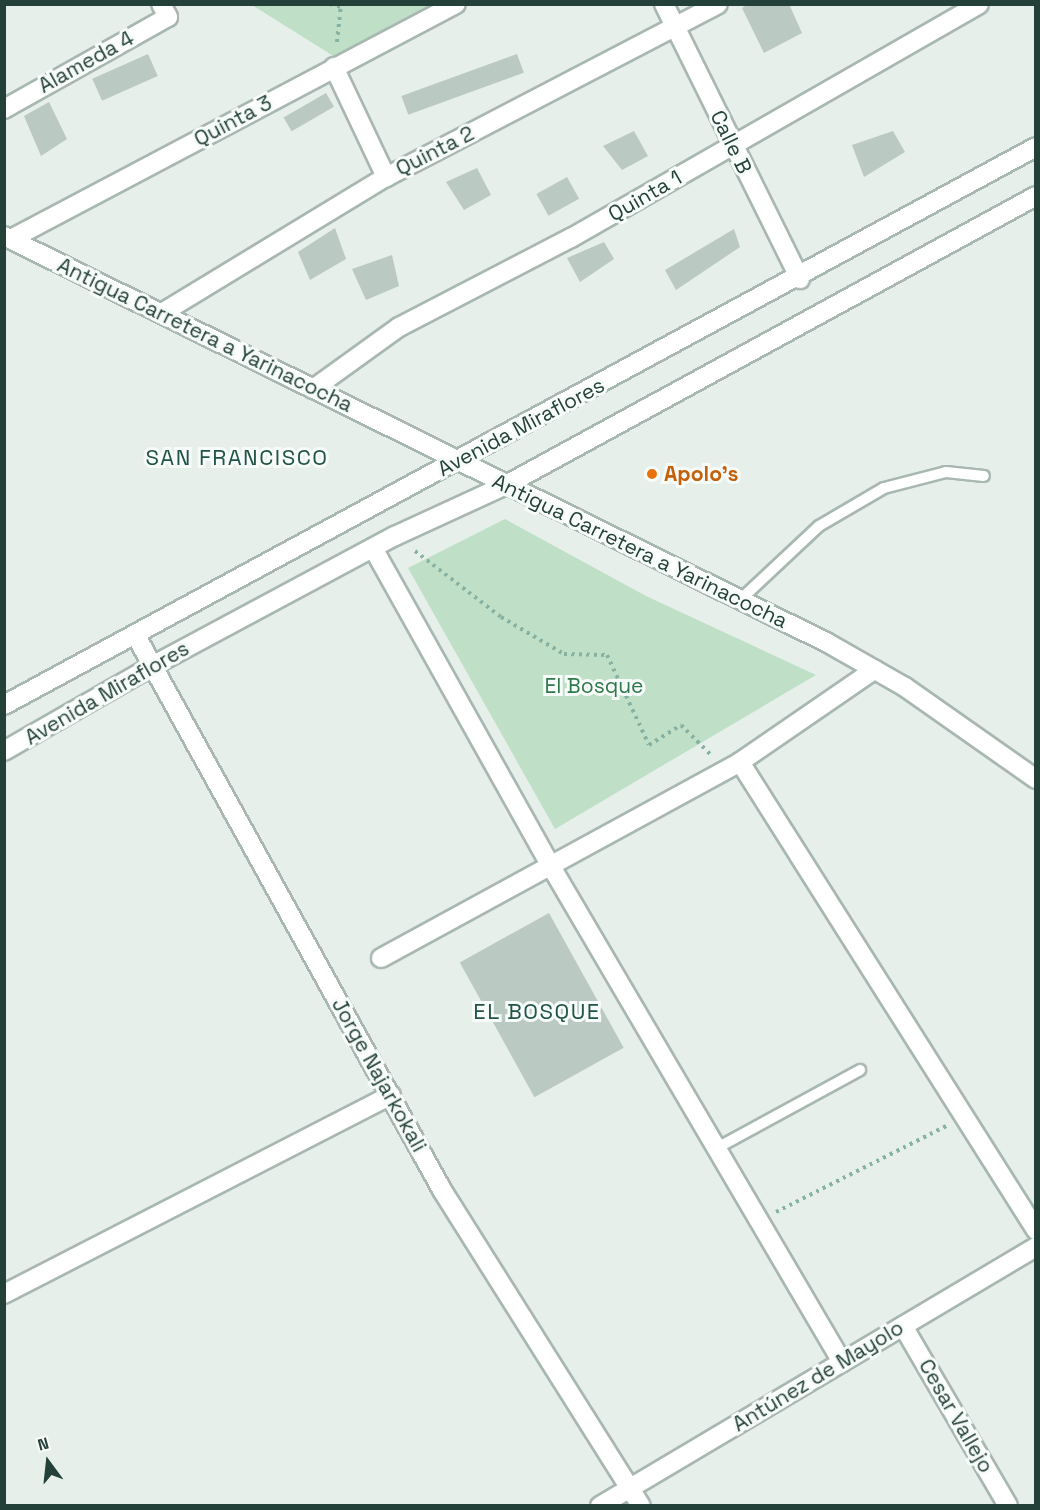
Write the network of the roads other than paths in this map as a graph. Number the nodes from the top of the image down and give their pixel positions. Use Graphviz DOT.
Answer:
graph roads {
  1 [pos="456,4"];
  2 [pos="664,4"];
  3 [pos="718,4"];
  4 [pos="979,4"];
  5 [pos="165,11"];
  6 [pos="676,28"];
  7 [pos="334,67"];
  8 [pos="4,109"];
  9 [pos="733,146"];
  10 [pos="1035,147"];
  11 [pos="386,177"];
  12 [pos="1035,196"];
  13 [pos="8,237"];
  14 [pos="800,279"];
  15 [pos="162,313"];
  16 [pos="313,389"];
  17 [pos="458,460"];
  18 [pos="984,476"];
  19 [pos="506,484"];
  20 [pos="373,548"];
  21 [pos="740,600"];
  22 [pos="135,634"];
  23 [pos="154,665"];
  24 [pos="874,670"];
  25 [pos="4,705"];
  26 [pos="4,751"];
  27 [pos="733,766"];
  28 [pos="1035,779"];
  29 [pos="549,863"];
  30 [pos="381,958"];
  31 [pos="860,1070"];
  32 [pos="391,1095"];
  33 [pos="717,1148"];
  34 [pos="1035,1230"];
  35 [pos="1035,1247"];
  36 [pos="4,1294"];
  37 [pos="903,1326"];
  38 [pos="842,1362"];
  39 [pos="629,1488"];
  40 [pos="600,1506"];
  41 [pos="641,1506"];
  42 [pos="1008,1506"];
  1 -- 7 [label="street, Quinta 3"];
  2 -- 6 [label="street, Calle B"];
  3 -- 6 [label="street, Quinta 2"];
  4 -- 9 [label="street, Quinta 1"];
  5 -- 8 [label="street, Alameda 4"];
  6 -- 9 [label="street, Calle B"];
  6 -- 11 [label="street, Quinta 2"];
  7 -- 11 [label="street"];
  7 -- 13 [label="street, Quinta 3"];
  9 -- 14 [label="street, Calle B"];
  9 -- 16 [label="street, Quinta 1"];
  10 -- 14 [label="street, Avenida Miraflores"];
  11 -- 15 [label="street, Quinta 2"];
  12 -- 19 [label="street, Avenida Miraflores"];
  13 -- 15 [label="street, Antigua Carretera a Yarinacocha"];
  14 -- 17 [label="street, Avenida Miraflores"];
  15 -- 16 [label="street, Antigua Carretera a Yarinacocha"];
  16 -- 17 [label="street, Antigua Carretera a Yarinacocha"];
  17 -- 19 [label="street, Antigua Carretera a Yarinacocha"];
  17 -- 22 [label="street, Avenida Miraflores"];
  18 -- 21 [label="lane"];
  19 -- 20 [label="street, Avenida Miraflores"];
  19 -- 21 [label="street, Antigua Carretera a Yarinacocha"];
  20 -- 23 [label="street, Avenida Miraflores"];
  20 -- 29 [label="street"];
  21 -- 24 [label="street, Antigua Carretera a Yarinacocha"];
  22 -- 23 [label="street, Jorge Najarkokali"];
  22 -- 25 [label="street, Avenida Miraflores"];
  23 -- 26 [label="street, Avenida Miraflores"];
  23 -- 32 [label="street, Jorge Najarkokali"];
  24 -- 27 [label="street"];
  24 -- 28 [label="street, Antigua Carretera a Yarinacocha"];
  27 -- 29 [label="street"];
  27 -- 34 [label="street"];
  29 -- 30 [label="street"];
  29 -- 33 [label="street"];
  31 -- 33 [label="lane"];
  32 -- 36 [label="street"];
  32 -- 39 [label="street, Jorge Najarkokali"];
  33 -- 38 [label="street"];
  35 -- 37 [label="street, Antúnez de Mayolo"];
  37 -- 38 [label="street, Antúnez de Mayolo"];
  37 -- 42 [label="street, Cesar Vallejo"];
  38 -- 39 [label="street, Antúnez de Mayolo"];
  39 -- 40 [label="street, Antúnez de Mayolo"];
  39 -- 41 [label="street, Jorge Najarkokali"];
}
